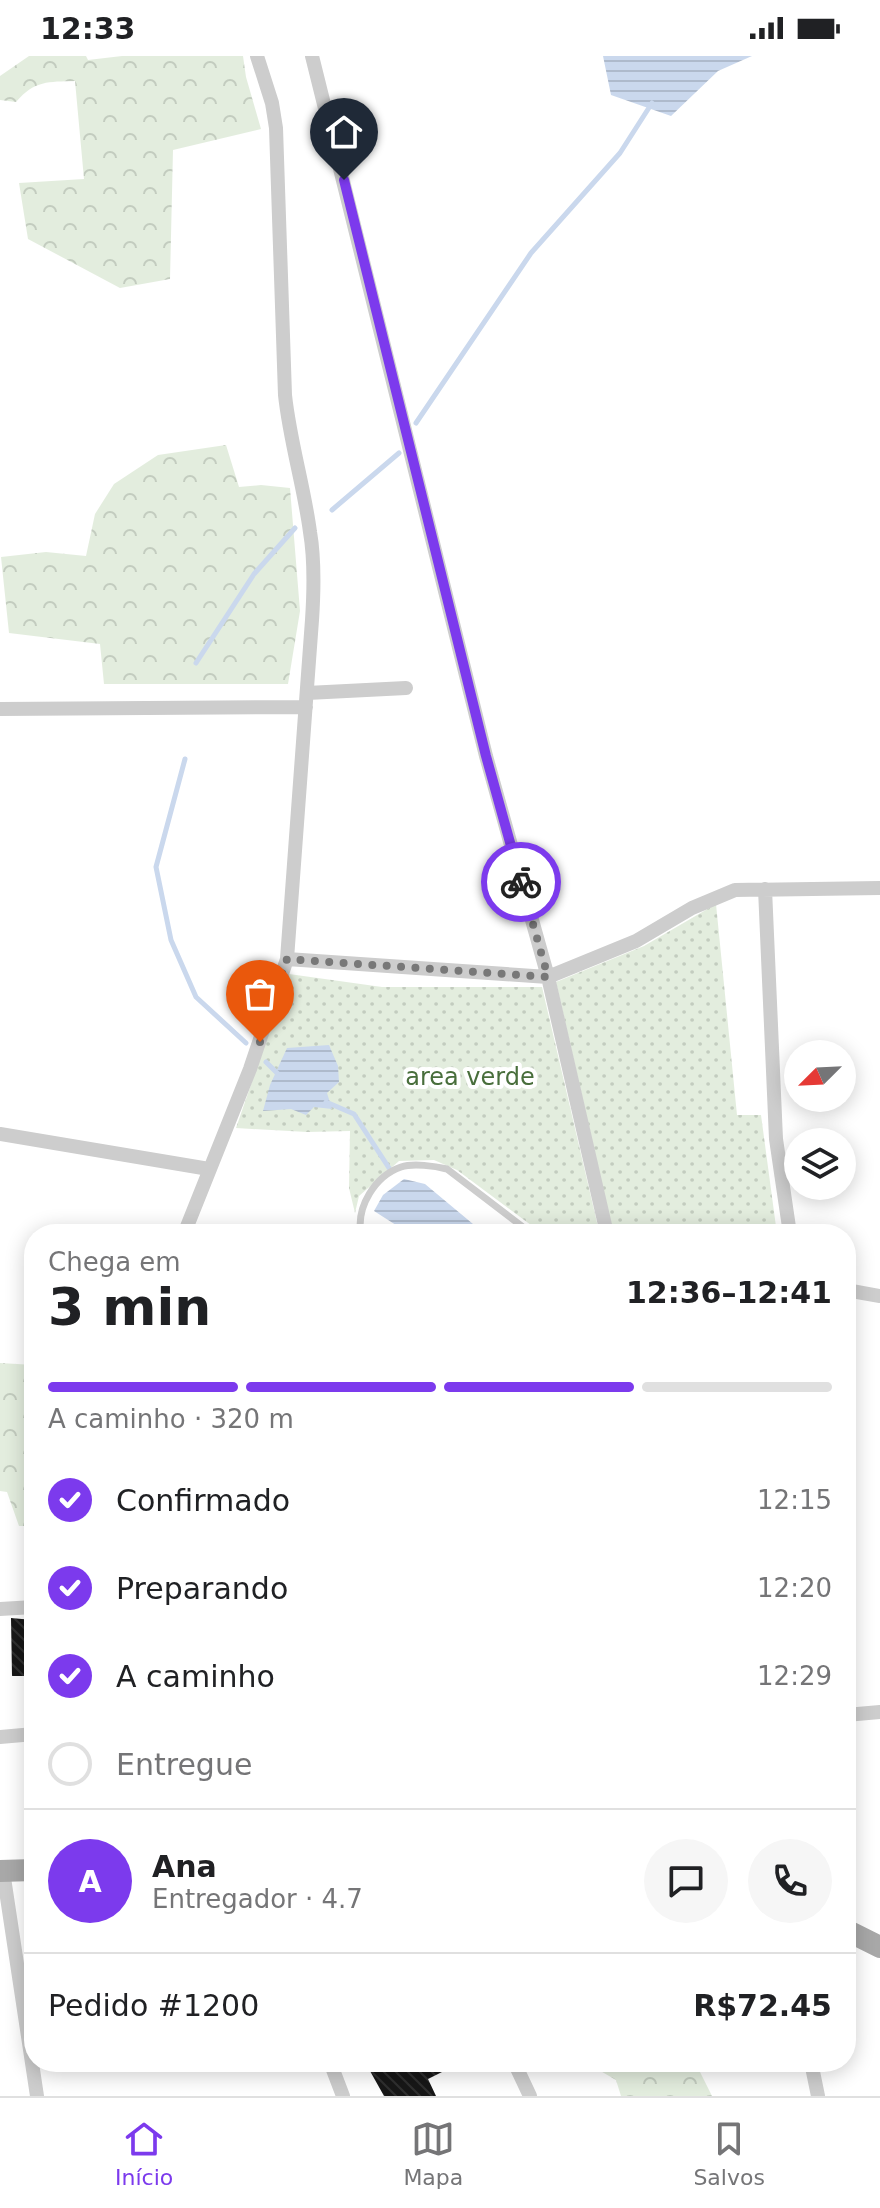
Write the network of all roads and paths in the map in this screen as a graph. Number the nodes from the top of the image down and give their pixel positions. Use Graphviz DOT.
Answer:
graph roads {
  1 [pos="257,56"];
  2 [pos="312,56"];
  3 [pos="406,688"];
  4 [pos="306,700"];
  5 [pos="0,709"];
  6 [pos="880,888"];
  7 [pos="765,889"];
  8 [pos="287,959"];
  9 [pos="548,977"];
  10 [pos="0,1134"];
  11 [pos="209,1169"];
  12 [pos="188,1224"];
  13 [pos="359,1224"];
  14 [pos="519,1224"];
  15 [pos="605,1224"];
  16 [pos="789,1224"];
  17 [pos="856,1292"];
  18 [pos="880,1296"];
  19 [pos="24,1608"];
  20 [pos="0,1609"];
  21 [pos="880,1712"];
  22 [pos="856,1714"];
  23 [pos="24,1735"];
  24 [pos="0,1737"];
  25 [pos="24,1870"];
  26 [pos="2,1871"];
  27 [pos="856,1935"];
  28 [pos="880,1947"];
  29 [pos="24,2012"];
  30 [pos="33,2072"];
  31 [pos="334,2072"];
  32 [pos="518,2072"];
  33 [pos="813,2072"];
  34 [pos="527,2095"];
  35 [pos="37,2096"];
  36 [pos="343,2096"];
  37 [pos="818,2096"];
  1 -- 4 [label="street"];
  2 -- 9 [label="street"];
  3 -- 4 [label="street"];
  4 -- 5 [label="street"];
  4 -- 8 [label="street"];
  6 -- 7 [label="street"];
  7 -- 9 [label="street"];
  7 -- 16 [label="street"];
  8 -- 9 [label="street"];
  8 -- 11 [label="street"];
  9 -- 15 [label="street"];
  10 -- 11 [label="street"];
  11 -- 12 [label="street"];
  13 -- 14 [label="lane"];
  17 -- 18 [label="street"];
  19 -- 20 [label="street"];
  21 -- 22 [label="street"];
  23 -- 24 [label="street"];
  25 -- 26 [label="main road"];
  26 -- 29 [label="street"];
  27 -- 28 [label="main road"];
  30 -- 35 [label="street"];
  31 -- 36 [label="street"];
  32 -- 34 [label="street"];
  33 -- 37 [label="street"];
}
